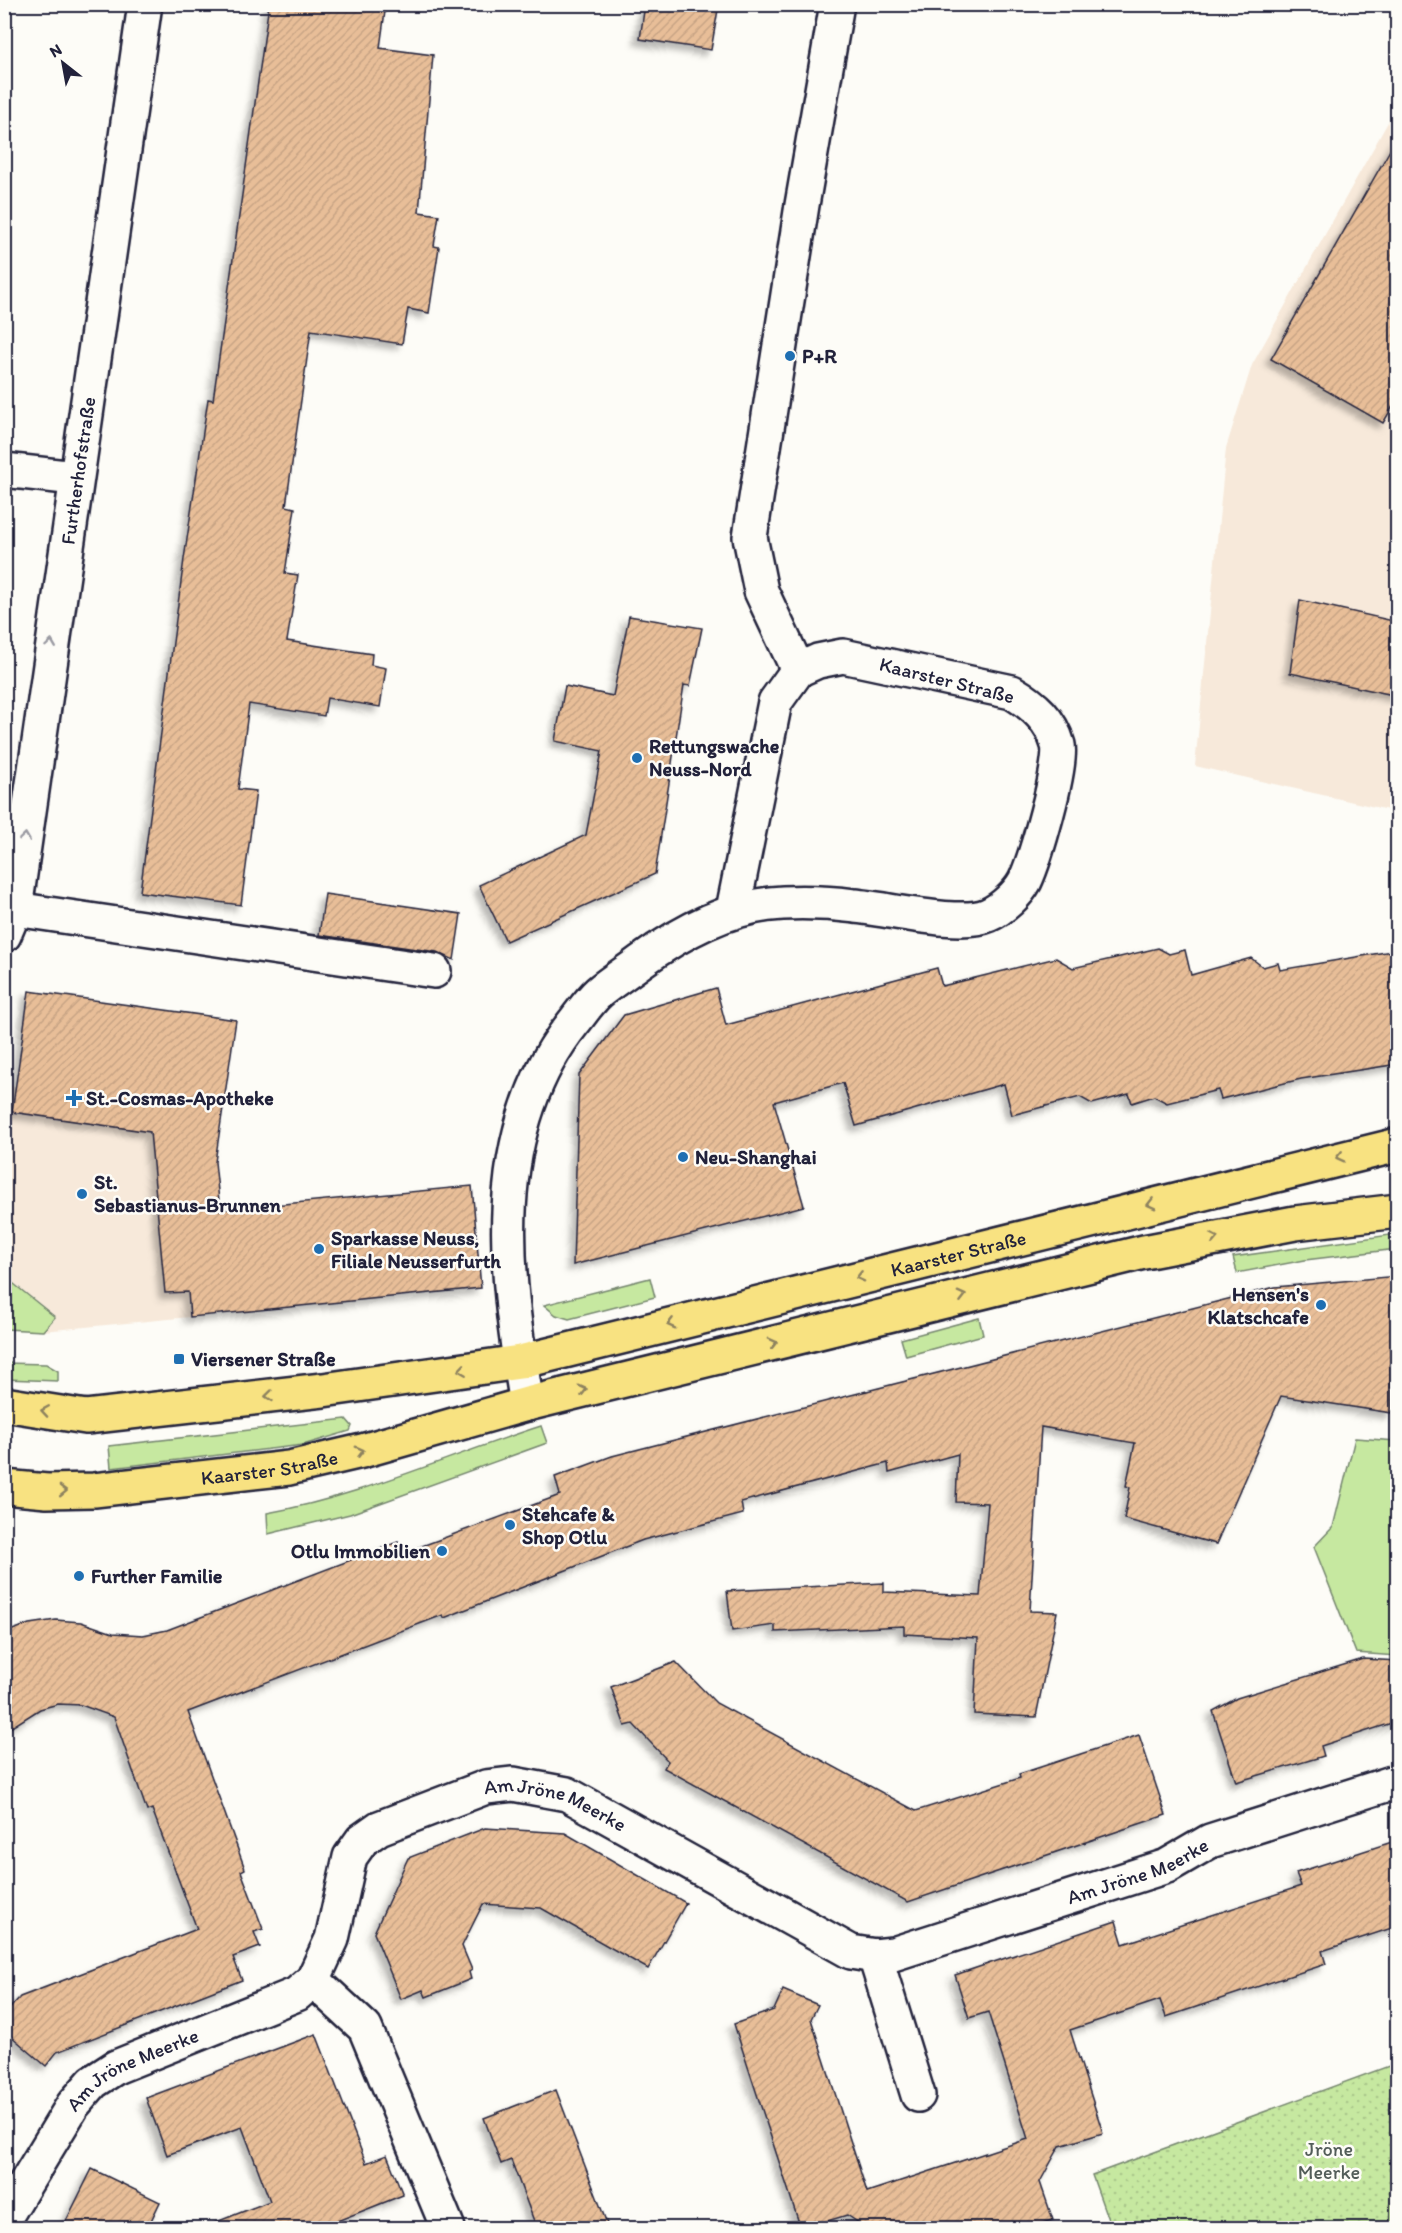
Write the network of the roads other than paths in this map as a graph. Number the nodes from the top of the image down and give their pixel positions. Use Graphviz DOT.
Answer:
graph roads {
  1 [pos="144,4"];
  2 [pos="837,4"];
  3 [pos="4,470"];
  4 [pos="75,478"];
  5 [pos="798,670"];
  6 [pos="733,910"];
  7 [pos="10,922"];
  8 [pos="434,971"];
  9 [pos="1398,1145"];
  10 [pos="1398,1211"];
  11 [pos="520,1362"];
  12 [pos="4,1404"];
  13 [pos="527,1404"];
  14 [pos="4,1487"];
  15 [pos="1398,1781"];
  16 [pos="875,1956"];
  17 [pos="314,1980"];
  18 [pos="918,2096"];
  19 [pos="4,2219"];
  20 [pos="448,2229"];
  1 -- 4 [label="street, Furtherhofstraße"];
  2 -- 5 [label="street"];
  3 -- 4 [label="street"];
  7 -- 4 [label="street, Furtherhofstraße, one-way"];
  5 -- 6 [label="street"];
  5 -- 6 [label="street, Kaarster Straße"];
  6 -- 11 [label="street, Kaarster Straße"];
  7 -- 8 [label="street"];
  9 -- 11 [label="main road, Kaarster Straße, one-way"];
  13 -- 10 [label="main road, Kaarster Straße, one-way"];
  11 -- 12 [label="main road, Kaarster Straße, one-way"];
  11 -- 13 [label="street, Kaarster Straße"];
  14 -- 13 [label="main road, Kaarster Straße, one-way"];
  15 -- 16 [label="street, Am Jröne Meerke"];
  16 -- 17 [label="street, Am Jröne Meerke"];
  16 -- 18 [label="street"];
  17 -- 19 [label="street, Am Jröne Meerke"];
  17 -- 20 [label="street"];
}
